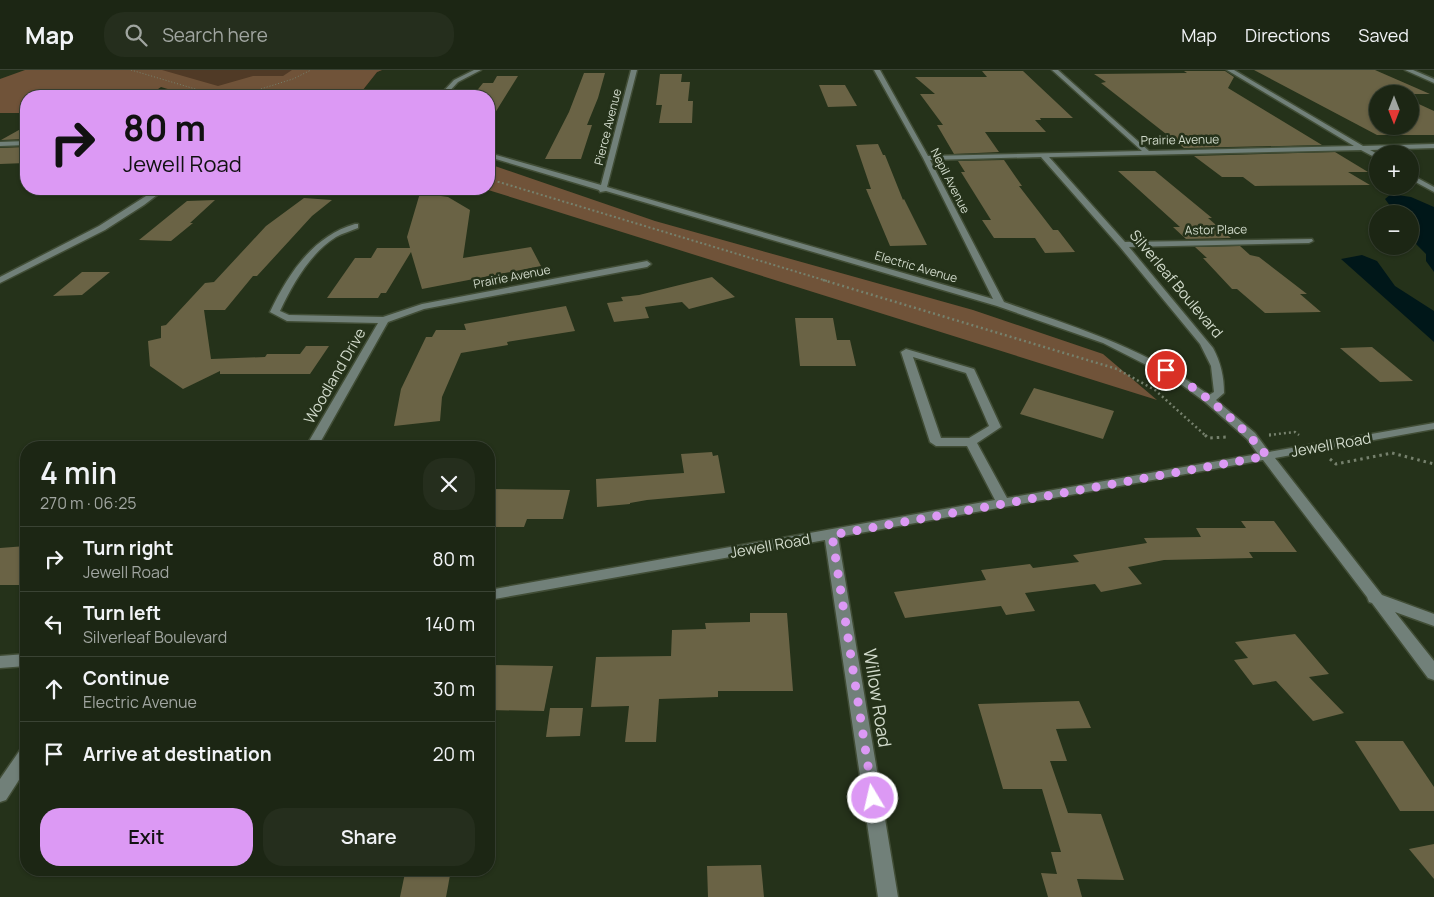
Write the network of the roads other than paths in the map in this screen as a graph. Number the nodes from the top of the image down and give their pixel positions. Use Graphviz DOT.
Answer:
graph roads {
  1 [pos="478,70"];
  2 [pos="634,70"];
  3 [pos="877,70"];
  4 [pos="1054,70"];
  5 [pos="1230,70"];
  6 [pos="1408,70"];
  7 [pos="1434,82"];
  8 [pos="447,90"];
  9 [pos="20,143"];
  10 [pos="0,144"];
  11 [pos="1434,146"];
  12 [pos="1363,148"];
  13 [pos="1369,152"];
  14 [pos="1148,153"];
  15 [pos="1044,156"];
  16 [pos="495,157"];
  17 [pos="926,158"];
  18 [pos="1419,181"];
  19 [pos="603,190"];
  20 [pos="1434,190"];
  21 [pos="153,195"];
  22 [pos="355,226"];
  23 [pos="1310,241"];
  24 [pos="1122,245"];
  25 [pos="647,264"];
  26 [pos="0,280"];
  27 [pos="1000,304"];
  28 [pos="384,320"];
  29 [pos="1209,400"];
  30 [pos="1434,426"];
  31 [pos="315,441"];
  32 [pos="971,442"];
  33 [pos="1267,456"];
  34 [pos="1003,503"];
  35 [pos="832,535"];
  36 [pos="495,594"];
  37 [pos="1374,598"];
  38 [pos="1434,620"];
  39 [pos="20,660"];
  40 [pos="0,662"];
  41 [pos="1434,673"];
  42 [pos="20,764"];
  43 [pos="0,794"];
  44 [pos="888,897"];
  1 -- 8 [label="street"];
  2 -- 19 [label="street, Pierce Avenue"];
  3 -- 17 [label="street, Nepil Avenue"];
  4 -- 14 [label="street"];
  5 -- 12 [label="street"];
  6 -- 7 [label="street"];
  9 -- 10 [label="street"];
  11 -- 12 [label="street, Prairie Avenue"];
  12 -- 13 [label="street"];
  12 -- 14 [label="street, Prairie Avenue"];
  14 -- 15 [label="street, Prairie Avenue"];
  15 -- 17 [label="street, Prairie Avenue"];
  15 -- 24 [label="street, Silverleaf Boulevard"];
  16 -- 19 [label="street, Electric Avenue"];
  17 -- 27 [label="street, Nepil Avenue"];
  18 -- 20 [label="street"];
  19 -- 27 [label="street, Electric Avenue"];
  21 -- 26 [label="street"];
  22 -- 28 [label="street, Prairie Avenue"];
  23 -- 24 [label="street, Astor Place"];
  24 -- 29 [label="street, Silverleaf Boulevard"];
  25 -- 28 [label="street, Prairie Avenue"];
  27 -- 29 [label="street, Electric Avenue"];
  28 -- 31 [label="street, Woodland Drive"];
  29 -- 33 [label="street"];
  30 -- 33 [label="street, Jewell Road"];
  32 -- 32 [label="street"];
  32 -- 34 [label="street"];
  33 -- 34 [label="street, Jewell Road"];
  33 -- 37 [label="street"];
  34 -- 35 [label="street, Jewell Road"];
  35 -- 36 [label="street, Jewell Road"];
  35 -- 44 [label="street, Willow Road"];
  37 -- 38 [label="street"];
  37 -- 41 [label="street"];
  39 -- 40 [label="street"];
  42 -- 43 [label="street"];
}
